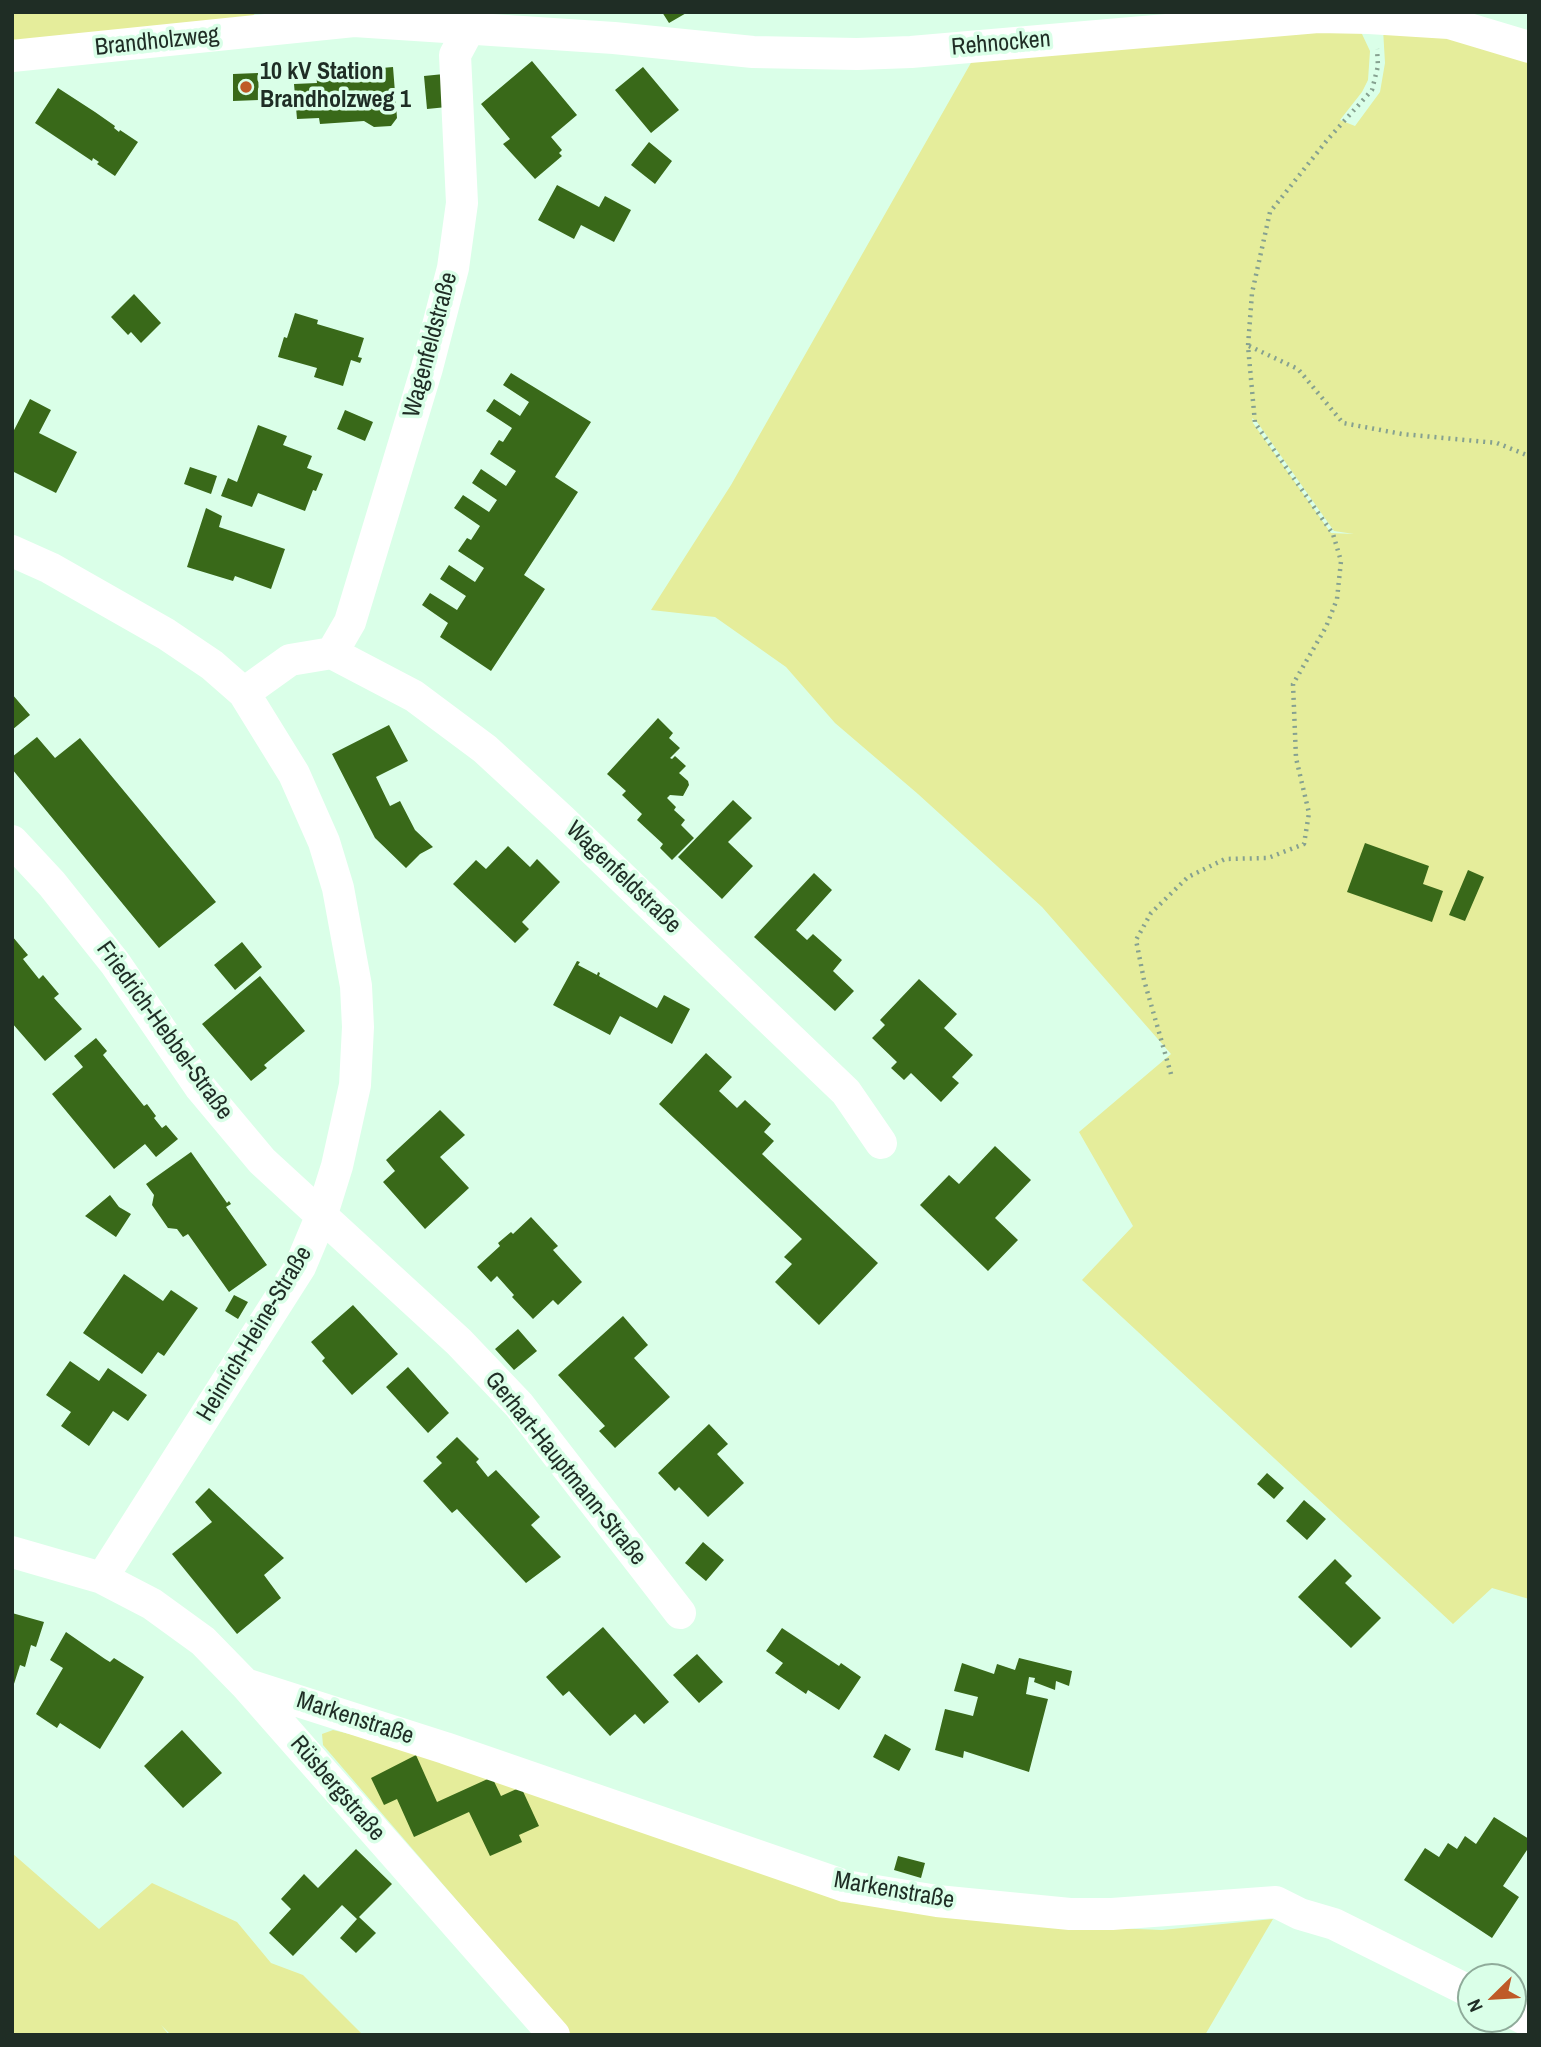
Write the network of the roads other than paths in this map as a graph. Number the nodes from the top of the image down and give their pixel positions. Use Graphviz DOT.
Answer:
graph roads {
  1 [pos="509,21"];
  2 [pos="470,27"];
  3 [pos="1529,47"];
  4 [pos="12,56"];
  5 [pos="12,551"];
  6 [pos="332,653"];
  7 [pos="244,693"];
  8 [pos="12,841"];
  9 [pos="881,1143"];
  10 [pos="321,1217"];
  11 [pos="12,1552"];
  12 [pos="102,1578"];
  13 [pos="680,1613"];
  14 [pos="245,1684"];
  15 [pos="1457,1985"];
  16 [pos="554,2035"];
  1 -- 2 [label="street, Rehnocken"];
  1 -- 3 [label="street, Rehnocken"];
  2 -- 4 [label="street, Brandholzweg"];
  2 -- 6 [label="street, Wagenfeldstraße"];
  5 -- 7 [label="street, Heinrich-Heine-Straße"];
  6 -- 7 [label="street"];
  6 -- 9 [label="street, Wagenfeldstraße"];
  7 -- 10 [label="street, Heinrich-Heine-Straße"];
  8 -- 10 [label="street, Friedrich-Hebbel-Straße"];
  10 -- 12 [label="street, Heinrich-Heine-Straße"];
  10 -- 13 [label="street, Gerhart-Hauptmann-Straße"];
  11 -- 12 [label="street, Rüsbergstraße"];
  12 -- 14 [label="street, Rüsbergstraße"];
  14 -- 15 [label="street, Markenstraße"];
  14 -- 16 [label="street, Rüsbergstraße"];
}
